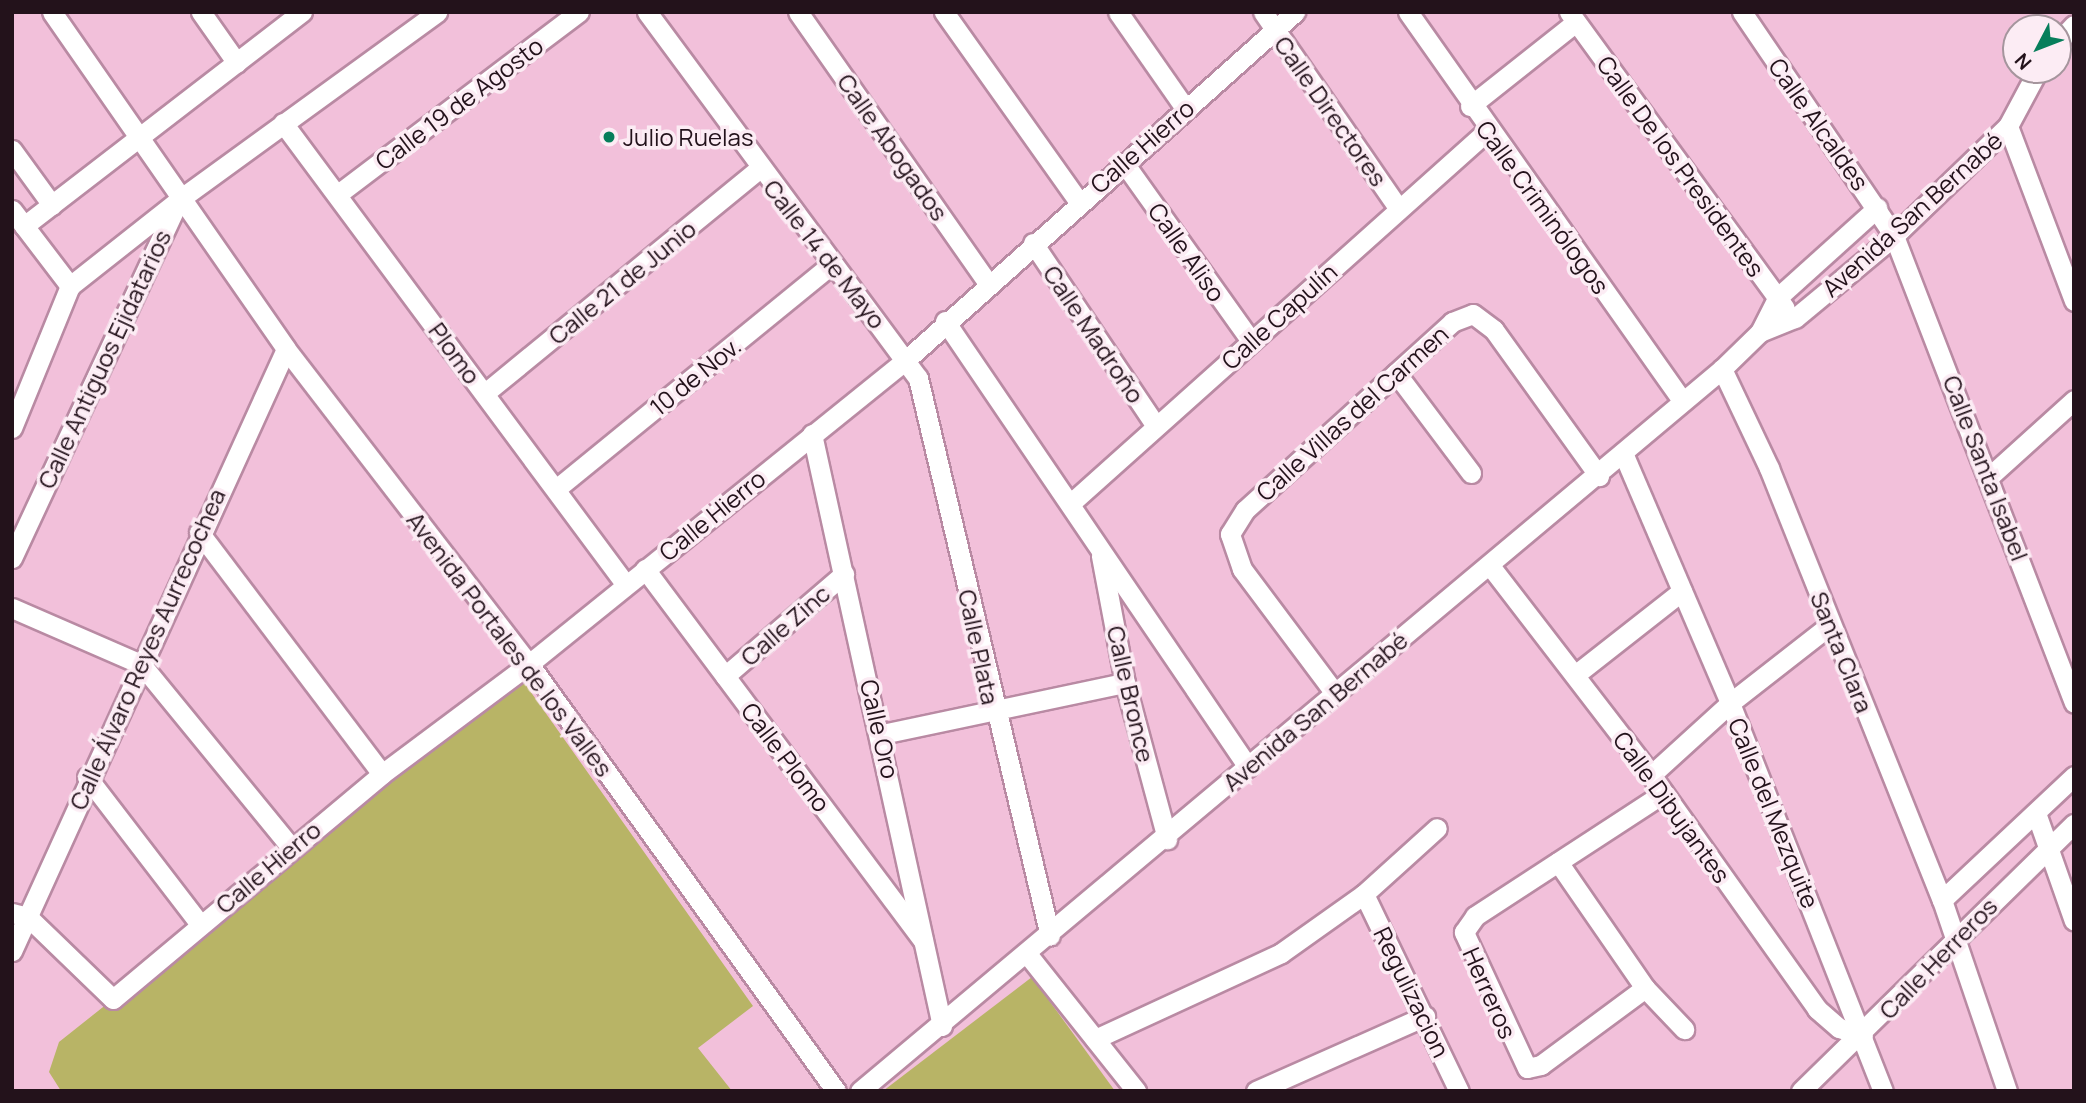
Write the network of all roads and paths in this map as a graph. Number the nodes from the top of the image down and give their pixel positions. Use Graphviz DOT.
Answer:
graph roads {
  1 [pos="52,12"];
  2 [pos="201,12"];
  3 [pos="302,12"];
  4 [pos="436,12"];
  5 [pos="579,12"];
  6 [pos="647,12"];
  7 [pos="798,12"];
  8 [pos="944,12"];
  9 [pos="1118,12"];
  10 [pos="1263,12"];
  11 [pos="1295,12"];
  12 [pos="1408,12"];
  13 [pos="1742,12"];
  14 [pos="1573,17"];
  15 [pos="1276,31"];
  16 [pos="237,63"];
  17 [pos="2030,84"];
  18 [pos="1470,106"];
  19 [pos="1185,108"];
  20 [pos="283,123"];
  21 [pos="2008,126"];
  22 [pos="1488,130"];
  23 [pos="141,136"];
  24 [pos="12,150"];
  25 [pos="1124,163"];
  26 [pos="759,169"];
  27 [pos="338,194"];
  28 [pos="180,199"];
  29 [pos="1079,202"];
  30 [pos="52,205"];
  31 [pos="1877,208"];
  32 [pos="1399,209"];
  33 [pos="18,218"];
  34 [pos="1894,236"];
  35 [pos="1033,243"];
  36 [pos="833,263"];
  37 [pos="988,283"];
  38 [pos="70,286"];
  39 [pos="1777,298"];
  40 [pos="2074,301"];
  41 [pos="1795,318"];
  42 [pos="945,320"];
  43 [pos="1760,332"];
  44 [pos="1251,341"];
  45 [pos="286,349"];
  46 [pos="907,359"];
  47 [pos="1722,369"];
  48 [pos="1396,373"];
  49 [pos="485,393"];
  50 [pos="1682,400"];
  51 [pos="2074,400"];
  52 [pos="1156,426"];
  53 [pos="12,428"];
  54 [pos="812,434"];
  55 [pos="1623,453"];
  56 [pos="1471,473"];
  57 [pos="1599,476"];
  58 [pos="1990,476"];
  59 [pos="556,489"];
  60 [pos="1071,503"];
  61 [pos="199,532"];
  62 [pos="1100,548"];
  63 [pos="12,558"];
  64 [pos="1490,566"];
  65 [pos="645,569"];
  66 [pos="844,574"];
  67 [pos="625,585"];
  68 [pos="1682,591"];
  69 [pos="12,608"];
  70 [pos="1831,624"];
  71 [pos="141,664"];
  72 [pos="528,664"];
  73 [pos="1575,675"];
  74 [pos="725,676"];
  75 [pos="1125,683"];
  76 [pos="1334,692"];
  77 [pos="2074,702"];
  78 [pos="1730,703"];
  79 [pos="993,708"];
  80 [pos="882,734"];
  81 [pos="1248,767"];
  82 [pos="382,774"];
  83 [pos="1651,775"];
  84 [pos="2074,776"];
  85 [pos="88,778"];
  86 [pos="1664,793"];
  87 [pos="2036,813"];
  88 [pos="2074,824"];
  89 [pos="1437,828"];
  90 [pos="1167,839"];
  91 [pos="291,847"];
  92 [pos="2049,848"];
  93 [pos="1558,862"];
  94 [pos="1364,894"];
  95 [pos="1942,901"];
  96 [pos="20,915"];
  97 [pos="2074,921"];
  98 [pos="200,924"];
  99 [pos="1051,936"];
  100 [pos="1954,937"];
  101 [pos="926,945"];
  102 [pos="12,951"];
  103 [pos="1028,955"];
  104 [pos="1645,988"];
  105 [pos="1425,1016"];
  106 [pos="942,1026"];
  107 [pos="1684,1030"];
  108 [pos="1863,1035"];
  109 [pos="1095,1039"];
  110 [pos="864,1089"];
  111 [pos="836,1091"];
  112 [pos="1136,1091"];
  113 [pos="1256,1091"];
  114 [pos="1459,1091"];
  115 [pos="1801,1091"];
  116 [pos="1883,1091"];
  117 [pos="2007,1091"];
  1 -- 23 [label="street, Avenida Portales de los Valles"];
  2 -- 16 [label="street"];
  3 -- 16 [label="street"];
  4 -- 20 [label="street, Calle Antiguos Ejidatarios"];
  5 -- 27 [label="street, Calle 19 de Agosto"];
  6 -- 26 [label="street, Calle 14 de Mayo"];
  7 -- 37 [label="street, Calle Abogados"];
  8 -- 29 [label="street"];
  9 -- 19 [label="street"];
  10 -- 15 [label="street, Calle Directores"];
  11 -- 15 [label="street, Calle Hierro"];
  12 -- 18 [label="street, Calle Criminólogos"];
  13 -- 31 [label="street, Calle Alcaldes"];
  14 -- 18 [label="street"];
  14 -- 39 [label="street, Calle De los Presidentes"];
  15 -- 19 [label="street, Calle Hierro"];
  15 -- 32 [label="street, Calle Directores"];
  16 -- 23 [label="street"];
  17 -- 21 [label="street, Avenida San Bernabé"];
  18 -- 22 [label="street, Calle Criminólogos"];
  19 -- 25 [label="street, Calle Hierro"];
  20 -- 27 [label="street, Plomo"];
  20 -- 28 [label="street, Calle Antiguos Ejidatarios"];
  21 -- 34 [label="street, Avenida San Bernabé"];
  21 -- 40 [label="street"];
  22 -- 32 [label="street, Calle Capulín"];
  22 -- 50 [label="street, Calle Criminólogos"];
  23 -- 28 [label="street, Avenida Portales de los Valles"];
  23 -- 30 [label="street"];
  24 -- 30 [label="street"];
  25 -- 29 [label="street, Calle Hierro"];
  25 -- 44 [label="street, Calle Aliso"];
  26 -- 36 [label="street, Calle 14 de Mayo"];
  26 -- 49 [label="street, Calle 21 de Junio"];
  27 -- 49 [label="street, Plomo"];
  28 -- 38 [label="street, Calle Antiguos Ejidatarios"];
  28 -- 45 [label="street, Avenida Portales de los Valles"];
  28 -- 63 [label="street, Calle Antiguos Ejidatarios"];
  29 -- 35 [label="street, Calle Hierro"];
  30 -- 33 [label="street"];
  31 -- 34 [label="street, Calle Alcaldes"];
  31 -- 39 [label="street, Avenida San Bernabé"];
  32 -- 44 [label="street, Calle Capulín"];
  33 -- 38 [label="street"];
  34 -- 41 [label="street, Avenida San Bernabé"];
  34 -- 58 [label="street, Calle Santa Isabel"];
  35 -- 37 [label="street, Calle Hierro"];
  35 -- 52 [label="street, Calle Madroño"];
  36 -- 46 [label="street, Calle 14 de Mayo"];
  36 -- 59 [label="street, 10 de Nov."];
  37 -- 42 [label="street, Calle Hierro"];
  38 -- 53 [label="street, Calle Antiguos Ejidatarios"];
  39 -- 41 [label="street, Calle De los Presidentes"];
  39 -- 43 [label="street, Avenida San Bernabé"];
  41 -- 43 [label="street, Avenida San Bernabé"];
  42 -- 46 [label="street, Calle Hierro"];
  42 -- 60 [label="street, Calle Bronce"];
  43 -- 47 [label="street, Avenida San Bernabé"];
  44 -- 52 [label="street, Calle Capulín"];
  45 -- 61 [label="street, Calle Álvaro Reyes Aurrecochea"];
  45 -- 72 [label="street, Avenida Portales de los Valles"];
  46 -- 54 [label="street, Calle Hierro"];
  46 -- 79 [label="street, Calle Plata"];
  47 -- 50 [label="street, Avenida San Bernabé"];
  47 -- 70 [label="street, Santa Clara"];
  48 -- 56 [label="street"];
  48 -- 57 [label="street, Calle Villas del Carmen"];
  48 -- 76 [label="street, Calle Villas del Carmen"];
  49 -- 59 [label="street, Plomo"];
  50 -- 55 [label="street, Avenida San Bernabé"];
  51 -- 58 [label="street"];
  52 -- 60 [label="street, Calle Capulín"];
  54 -- 65 [label="street, Calle Hierro"];
  54 -- 66 [label="street, Calle Oro"];
  55 -- 57 [label="street, Avenida San Bernabé"];
  55 -- 68 [label="street, Calle del Mezquite"];
  57 -- 64 [label="street, Avenida San Bernabé"];
  58 -- 77 [label="street, Calle Santa Isabel"];
  59 -- 67 [label="street, Plomo"];
  60 -- 62 [label="street, Calle Bronce"];
  61 -- 71 [label="street, Calle Álvaro Reyes Aurrecochea"];
  61 -- 82 [label="street"];
  62 -- 75 [label="street, Calle Bronce"];
  62 -- 81 [label="street, Calle Bronce"];
  64 -- 73 [label="street, Calle Dibujantes"];
  64 -- 76 [label="street, Avenida San Bernabé"];
  65 -- 67 [label="street, Calle Hierro"];
  65 -- 74 [label="street, Calle Plomo"];
  66 -- 74 [label="street, Calle Zinc"];
  66 -- 80 [label="street, Calle Oro"];
  67 -- 72 [label="street, Calle Hierro"];
  68 -- 73 [label="street"];
  68 -- 78 [label="street, Calle del Mezquite"];
  69 -- 71 [label="street"];
  70 -- 78 [label="street"];
  70 -- 95 [label="street, Santa Clara"];
  71 -- 85 [label="street, Calle Álvaro Reyes Aurrecochea"];
  71 -- 91 [label="street"];
  72 -- 82 [label="street, Calle Hierro"];
  72 -- 111 [label="street, Avenida Portales de los Valles"];
  73 -- 83 [label="street, Calle Dibujantes"];
  74 -- 101 [label="street, Calle Plomo"];
  75 -- 79 [label="street"];
  75 -- 90 [label="street, Calle Bronce"];
  76 -- 81 [label="street, Avenida San Bernabé"];
  78 -- 83 [label="street"];
  78 -- 108 [label="street, Calle del Mezquite"];
  79 -- 80 [label="street"];
  79 -- 99 [label="street, Calle Plata"];
  80 -- 101 [label="street, Calle Oro"];
  81 -- 90 [label="street, Avenida San Bernabé"];
  82 -- 91 [label="street, Calle Hierro"];
  83 -- 86 [label="street, Calle Dibujantes"];
  84 -- 87 [label="street, Calle Herreros"];
  85 -- 96 [label="street, Calle Álvaro Reyes Aurrecochea"];
  85 -- 98 [label="street"];
  86 -- 93 [label="street, Herreros"];
  86 -- 108 [label="street, Calle Dibujantes"];
  87 -- 92 [label="street"];
  87 -- 95 [label="street, Calle Herreros"];
  88 -- 92 [label="street, Calle Herreros"];
  89 -- 94 [label="street"];
  90 -- 99 [label="street, Avenida San Bernabé"];
  91 -- 98 [label="street, Calle Hierro"];
  92 -- 97 [label="street"];
  92 -- 100 [label="street, Calle Herreros"];
  93 -- 104 [label="street"];
  93 -- 104 [label="street, Herreros"];
  94 -- 105 [label="street, Regulizacion"];
  94 -- 109 [label="street"];
  95 -- 100 [label="street, Santa Clara"];
  96 -- 98 [label="street, Calle Hierro"];
  96 -- 102 [label="street, Calle Álvaro Reyes Aurrecochea"];
  99 -- 103 [label="street, Avenida San Bernabé"];
  100 -- 108 [label="street, Calle Herreros"];
  100 -- 117 [label="street, Santa Clara"];
  101 -- 106 [label="street, Calle Oro"];
  103 -- 106 [label="street, Avenida San Bernabé"];
  103 -- 109 [label="street"];
  104 -- 107 [label="street"];
  105 -- 113 [label="street"];
  105 -- 114 [label="street, Regulizacion"];
  106 -- 110 [label="street, Avenida San Bernabé"];
  108 -- 115 [label="street, Calle Herreros"];
  108 -- 116 [label="street, Calle del Mezquite"];
  109 -- 112 [label="street"];
}
